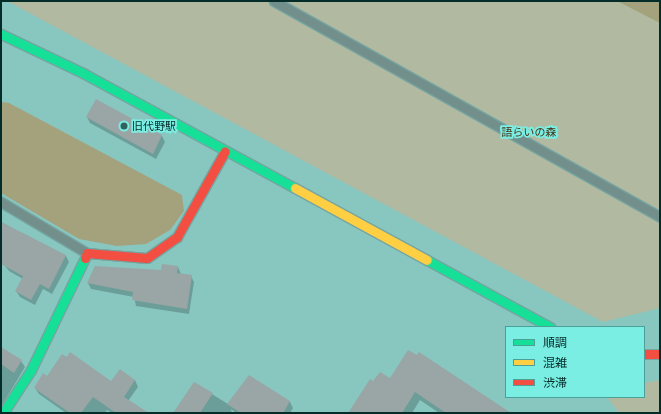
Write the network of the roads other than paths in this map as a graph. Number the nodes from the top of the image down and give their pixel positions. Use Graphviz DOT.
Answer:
graph roads {
  1 [pos="274,1"];
  2 [pos="1,34"];
  3 [pos="225,151"];
  4 [pos="1,202"];
  5 [pos="660,217"];
  6 [pos="86,253"];
  7 [pos="548,326"];
  8 [pos="645,354"];
  9 [pos="660,354"];
  10 [pos="3,413"];
  1 -- 5 [label="lane"];
  2 -- 3 [label="street"];
  3 -- 6 [label="street"];
  3 -- 7 [label="street"];
  4 -- 6 [label="lane"];
  6 -- 10 [label="street"];
  8 -- 9 [label="street"];
}
